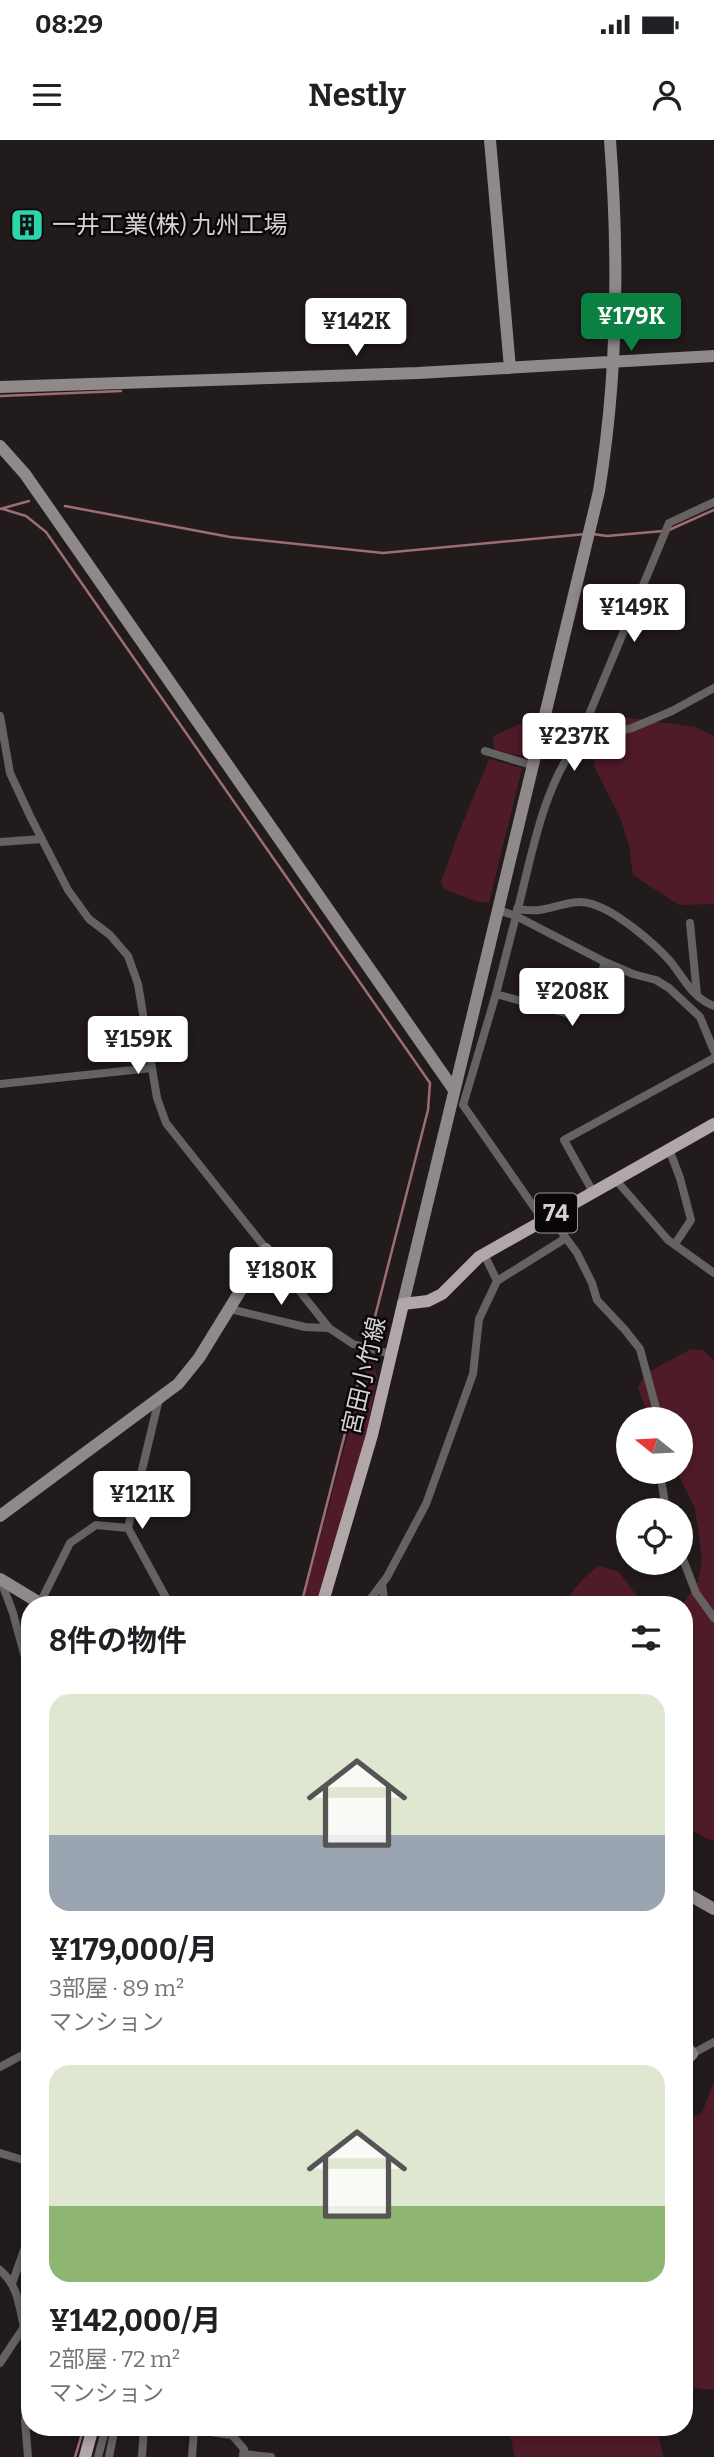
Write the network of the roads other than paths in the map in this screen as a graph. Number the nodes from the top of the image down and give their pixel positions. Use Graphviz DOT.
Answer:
graph roads {
  1 [pos="490,140"];
  2 [pos="610,140"];
  3 [pos="714,356"];
  4 [pos="614,363"];
  5 [pos="510,368"];
  6 [pos="0,387"];
  7 [pos="0,446"];
  8 [pos="714,502"];
  9 [pos="714,688"];
  10 [pos="0,716"];
  11 [pos="578,741"];
  12 [pos="488,753"];
  13 [pos="531,765"];
  14 [pos="42,839"];
  15 [pos="0,842"];
  16 [pos="498,910"];
  17 [pos="517,913"];
  18 [pos="690,923"];
  19 [pos="605,962"];
  20 [pos="496,993"];
  21 [pos="697,997"];
  22 [pos="714,1006"];
  23 [pos="696,1012"];
  24 [pos="714,1051"];
  25 [pos="714,1058"];
  26 [pos="152,1068"];
  27 [pos="0,1084"];
  28 [pos="454,1090"];
  29 [pos="714,1124"];
  30 [pos="669,1149"];
  31 [pos="615,1179"];
  32 [pos="593,1192"];
  33 [pos="549,1217"];
  34 [pos="566,1238"];
  35 [pos="675,1244"];
  36 [pos="266,1249"];
  37 [pos="484,1254"];
  38 [pos="714,1273"];
  39 [pos="497,1281"];
  40 [pos="403,1304"];
  41 [pos="230,1309"];
  42 [pos="329,1328"];
  43 [pos="391,1354"];
  44 [pos="159,1399"];
  45 [pos="656,1407"];
  46 [pos="0,1516"];
  47 [pos="128,1528"];
  48 [pos="689,1575"];
  49 [pos="1,1580"];
  50 [pos="382,1584"];
  51 [pos="28,1596"];
  52 [pos="46,1596"];
  53 [pos="165,1596"];
  54 [pos="325,1596"];
  55 [pos="373,1596"];
  56 [pos="384,1596"];
  57 [pos="714,1618"];
  58 [pos="21,1643"];
  59 [pos="693,1897"];
  60 [pos="714,1909"];
  61 [pos="714,2042"];
  62 [pos="693,2055"];
  63 [pos="21,2056"];
  64 [pos="0,2067"];
  65 [pos="0,2153"];
  66 [pos="21,2159"];
  67 [pos="21,2258"];
  68 [pos="0,2270"];
  69 [pos="12,2284"];
  70 [pos="21,2309"];
  71 [pos="21,2334"];
  72 [pos="0,2363"];
  73 [pos="27,2436"];
  74 [pos="91,2436"];
  75 [pos="104,2436"];
  76 [pos="113,2436"];
  77 [pos="143,2436"];
  78 [pos="194,2436"];
  79 [pos="232,2436"];
  80 [pos="243,2456"];
  81 [pos="29,2457"];
  82 [pos="85,2457"];
  83 [pos="98,2457"];
  84 [pos="109,2457"];
  85 [pos="142,2457"];
  86 [pos="192,2457"];
  87 [pos="271,2457"];
  1 -- 5 [label="street"];
  2 -- 4 [label="street"];
  3 -- 4 [label="street"];
  4 -- 5 [label="street"];
  4 -- 13 [label="street"];
  5 -- 6 [label="street"];
  7 -- 28 [label="street"];
  8 -- 11 [label="street"];
  9 -- 11 [label="street"];
  10 -- 14 [label="street"];
  11 -- 17 [label="street"];
  12 -- 13 [label="street"];
  13 -- 16 [label="street"];
  14 -- 15 [label="street"];
  14 -- 26 [label="street"];
  16 -- 17 [label="street"];
  16 -- 28 [label="street"];
  17 -- 19 [label="street"];
  17 -- 20 [label="street"];
  17 -- 21 [label="street"];
  18 -- 21 [label="street"];
  19 -- 20 [label="street"];
  19 -- 23 [label="street"];
  20 -- 33 [label="street"];
  21 -- 22 [label="street"];
  21 -- 23 [label="street"];
  23 -- 24 [label="street"];
  25 -- 32 [label="street"];
  26 -- 27 [label="street"];
  26 -- 36 [label="street"];
  28 -- 40 [label="street"];
  29 -- 30 [label="main road, 宮田小竹線 / 74"];
  30 -- 31 [label="main road, 宮田小竹線 / 74"];
  30 -- 35 [label="street"];
  31 -- 32 [label="main road, 宮田小竹線 / 74"];
  31 -- 35 [label="street"];
  32 -- 33 [label="main road, 宮田小竹線 / 74"];
  33 -- 34 [label="street"];
  33 -- 37 [label="main road, 宮田小竹線 / 74"];
  34 -- 39 [label="street"];
  34 -- 45 [label="street"];
  35 -- 38 [label="street"];
  36 -- 41 [label="street"];
  36 -- 42 [label="street"];
  37 -- 39 [label="street"];
  37 -- 40 [label="main road, 宮田小竹線 / 74"];
  39 -- 50 [label="street"];
  40 -- 43 [label="main road, 宮田小竹線"];
  41 -- 42 [label="street"];
  41 -- 44 [label="street"];
  42 -- 43 [label="street"];
  43 -- 54 [label="main road, 宮田小竹線"];
  44 -- 46 [label="street"];
  44 -- 47 [label="street"];
  47 -- 52 [label="street"];
  47 -- 53 [label="street"];
  48 -- 57 [label="street"];
  49 -- 51 [label="street"];
  49 -- 58 [label="street"];
  50 -- 55 [label="street"];
  50 -- 56 [label="street"];
  59 -- 60 [label="street"];
  61 -- 62 [label="street"];
  63 -- 64 [label="street"];
  65 -- 66 [label="street"];
  67 -- 69 [label="street"];
  68 -- 69 [label="street"];
  69 -- 70 [label="street"];
  71 -- 72 [label="street"];
  73 -- 81 [label="street"];
  74 -- 82 [label="main road"];
  75 -- 83 [label="street"];
  76 -- 84 [label="street"];
  77 -- 85 [label="street"];
  78 -- 86 [label="street"];
  79 -- 80 [label="street"];
  80 -- 87 [label="street"];
}
